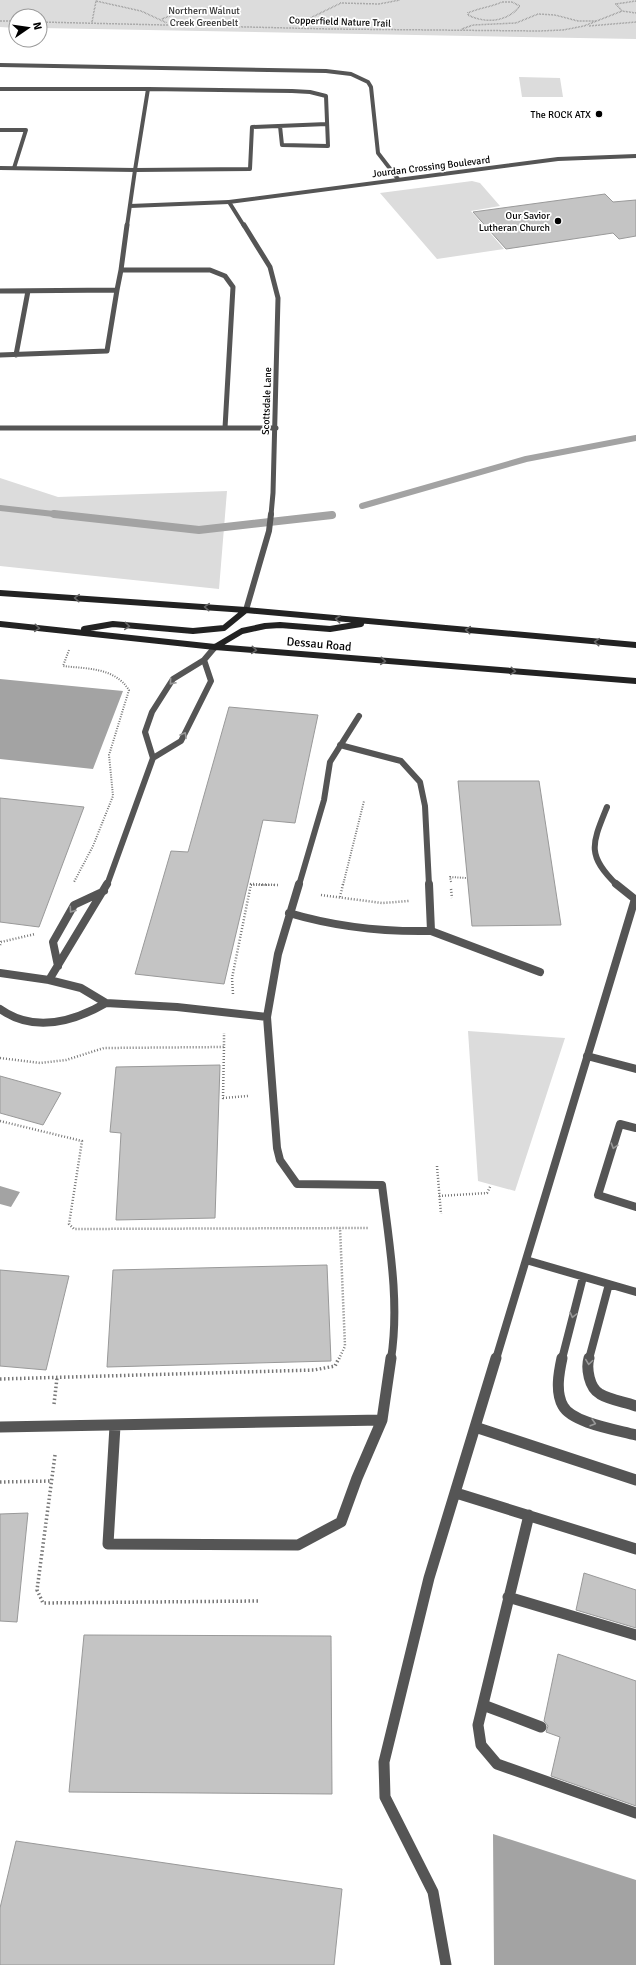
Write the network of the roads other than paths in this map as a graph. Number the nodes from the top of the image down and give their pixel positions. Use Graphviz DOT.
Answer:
graph roads {
  1 [pos="0,65"];
  2 [pos="0,89"];
  3 [pos="148,89"];
  4 [pos="327,124"];
  5 [pos="280,126"];
  6 [pos="0,130"];
  7 [pos="636,156"];
  8 [pos="0,168"];
  9 [pos="14,168"];
  10 [pos="135,170"];
  11 [pos="398,178"];
  12 [pos="229,202"];
  13 [pos="130,206"];
  14 [pos="121,270"];
  15 [pos="117,290"];
  16 [pos="0,291"];
  17 [pos="28,291"];
  18 [pos="0,355"];
  19 [pos="16,355"];
  20 [pos="0,428"];
  21 [pos="225,428"];
  22 [pos="276,428"];
  23 [pos="0,593"];
  24 [pos="246,610"];
  25 [pos="377,622"];
  26 [pos="0,624"];
  27 [pos="74,631"];
  28 [pos="636,645"];
  29 [pos="215,647"];
  30 [pos="204,660"];
  31 [pos="636,681"];
  32 [pos="359,716"];
  33 [pos="340,745"];
  34 [pos="153,758"];
  35 [pos="607,808"];
  36 [pos="105,890"];
  37 [pos="635,900"];
  38 [pos="290,913"];
  39 [pos="431,931"];
  40 [pos="58,966"];
  41 [pos="0,972"];
  42 [pos="540,972"];
  43 [pos="49,980"];
  44 [pos="106,1003"];
  45 [pos="0,1009"];
  46 [pos="266,1017"];
  47 [pos="587,1056"];
  48 [pos="636,1069"];
  49 [pos="636,1128"];
  50 [pos="636,1206"];
  51 [pos="526,1260"];
  52 [pos="583,1277"];
  53 [pos="609,1284"];
  54 [pos="636,1292"];
  55 [pos="636,1406"];
  56 [pos="382,1420"];
  57 [pos="115,1426"];
  58 [pos="0,1427"];
  59 [pos="475,1427"];
  60 [pos="636,1435"];
  61 [pos="636,1480"];
  62 [pos="456,1493"];
  63 [pos="528,1516"];
  64 [pos="636,1549"];
  65 [pos="508,1597"];
  66 [pos="636,1635"];
  67 [pos="483,1705"];
  68 [pos="541,1727"];
  69 [pos="636,1813"];
  70 [pos="446,1965"];
  1 -- 11 [label="street"];
  2 -- 3 [label="street"];
  3 -- 4 [label="street"];
  3 -- 10 [label="street"];
  4 -- 5 [label="street"];
  4 -- 5 [label="street"];
  5 -- 10 [label="street"];
  6 -- 9 [label="street"];
  7 -- 11 [label="street, Jourdan Crossing Boulevard"];
  8 -- 9 [label="street"];
  9 -- 10 [label="street"];
  10 -- 13 [label="street"];
  11 -- 12 [label="street, Jourdan Crossing Boulevard"];
  12 -- 13 [label="street, Jourdan Crossing Boulevard"];
  12 -- 22 [label="street, Scottsdale Lane"];
  13 -- 14 [label="street"];
  14 -- 15 [label="street"];
  14 -- 21 [label="street"];
  15 -- 17 [label="street"];
  15 -- 19 [label="street"];
  16 -- 17 [label="street"];
  17 -- 19 [label="street"];
  18 -- 19 [label="street"];
  20 -- 21 [label="street"];
  21 -- 22 [label="street"];
  22 -- 24 [label="street, Scottsdale Lane"];
  24 -- 23 [label="main road, one-way"];
  25 -- 24 [label="main road, one-way"];
  27 -- 24 [label="main road, one-way"];
  28 -- 25 [label="main road, one-way"];
  25 -- 29 [label="main road"];
  26 -- 27 [label="main road, Dessau Road, one-way"];
  27 -- 29 [label="main road, Dessau Road"];
  29 -- 30 [label="street"];
  29 -- 31 [label="main road, Dessau Road, one-way"];
  34 -- 30 [label="street, one-way"];
  30 -- 34 [label="street, one-way"];
  32 -- 33 [label="street"];
  33 -- 38 [label="street"];
  33 -- 39 [label="street"];
  34 -- 36 [label="street"];
  35 -- 37 [label="street"];
  36 -- 40 [label="street"];
  36 -- 40 [label="street, one-way"];
  37 -- 47 [label="street"];
  38 -- 39 [label="street"];
  38 -- 46 [label="street"];
  39 -- 42 [label="street"];
  40 -- 43 [label="street"];
  41 -- 43 [label="street"];
  43 -- 44 [label="street"];
  44 -- 45 [label="street"];
  44 -- 46 [label="street"];
  46 -- 56 [label="street"];
  47 -- 48 [label="street"];
  47 -- 51 [label="street"];
  49 -- 50 [label="street, one-way"];
  51 -- 52 [label="street"];
  51 -- 59 [label="street"];
  52 -- 53 [label="street"];
  52 -- 60 [label="street, one-way"];
  53 -- 54 [label="street"];
  53 -- 55 [label="street, one-way"];
  56 -- 57 [label="street"];
  56 -- 57 [label="street"];
  57 -- 58 [label="street"];
  59 -- 61 [label="street"];
  59 -- 62 [label="street"];
  62 -- 63 [label="street"];
  62 -- 70 [label="street"];
  63 -- 64 [label="street"];
  63 -- 65 [label="street"];
  65 -- 66 [label="street"];
  65 -- 67 [label="street"];
  67 -- 68 [label="street"];
  67 -- 69 [label="street"];
}
